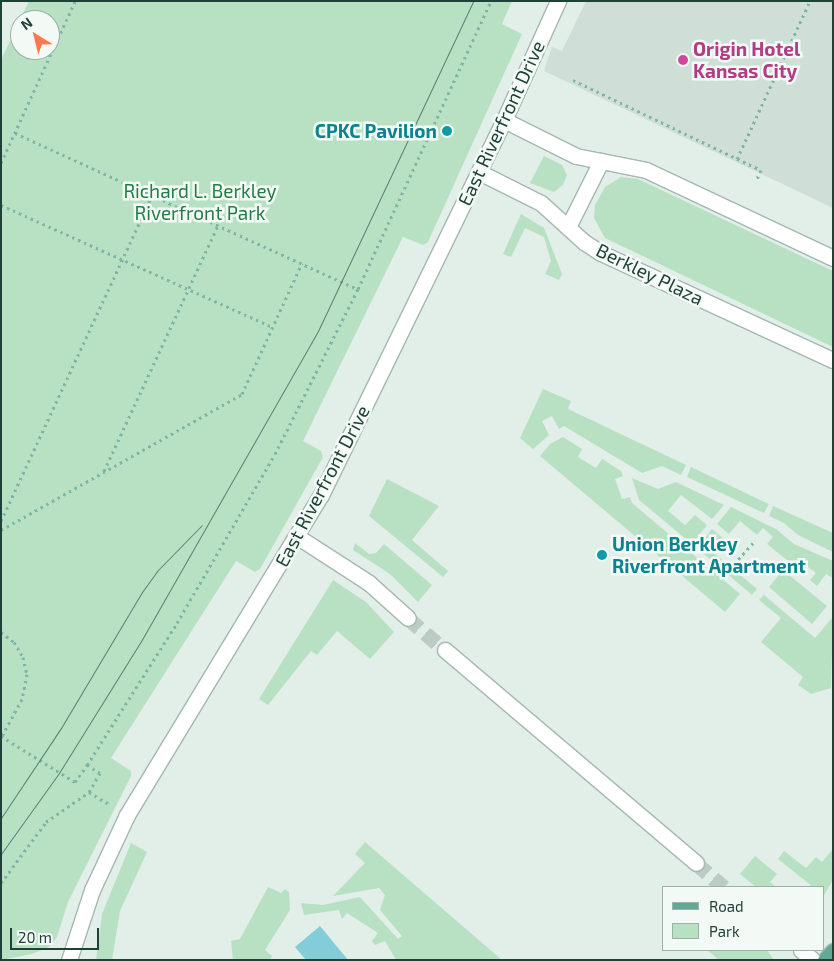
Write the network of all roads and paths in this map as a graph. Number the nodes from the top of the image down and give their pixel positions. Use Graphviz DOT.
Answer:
graph roads {
  1 [pos="75,1"];
  2 [pos="491,1"];
  3 [pos="558,1"];
  4 [pos="810,1"];
  5 [pos="574,80"];
  6 [pos="504,120"];
  7 [pos="15,133"];
  8 [pos="737,158"];
  9 [pos="600,161"];
  10 [pos="1,163"];
  11 [pos="479,172"];
  12 [pos="757,179"];
  13 [pos="152,195"];
  14 [pos="1,205"];
  15 [pos="218,225"];
  16 [pos="568,227"];
  17 [pos="833,258"];
  18 [pos="122,260"];
  19 [pos="302,263"];
  20 [pos="358,288"];
  21 [pos="190,290"];
  22 [pos="272,327"];
  23 [pos="833,360"];
  24 [pos="104,471"];
  25 [pos="1,521"];
  26 [pos="1,530"];
  27 [pos="298,537"];
  28 [pos="754,540"];
  29 [pos="734,564"];
  30 [pos="408,618"];
  31 [pos="1,632"];
  32 [pos="445,650"];
  33 [pos="2,736"];
  34 [pos="86,765"];
  35 [pos="89,792"];
  36 [pos="112,805"];
  37 [pos="696,863"];
  38 [pos="1,883"];
  39 [pos="802,951"];
  40 [pos="833,951"];
  41 [pos="69,960"];
  42 [pos="813,960"];
  43 [pos="825,960"];
  1 -- 7 [label="path"];
  2 -- 20 [label="path"];
  3 -- 6 [label="street, East Riverfront Drive"];
  4 -- 8 [label="path"];
  5 -- 8 [label="path"];
  6 -- 9 [label="street"];
  6 -- 11 [label="street, East Riverfront Drive"];
  7 -- 10 [label="path"];
  7 -- 13 [label="path"];
  8 -- 12 [label="path"];
  9 -- 16 [label="street"];
  9 -- 17 [label="street"];
  11 -- 16 [label="street, Berkley Plaza"];
  11 -- 27 [label="street, East Riverfront Drive"];
  13 -- 15 [label="path"];
  13 -- 18 [label="path"];
  14 -- 18 [label="path"];
  15 -- 19 [label="path"];
  15 -- 21 [label="path"];
  16 -- 23 [label="street, Berkley Plaza"];
  18 -- 21 [label="path"];
  18 -- 25 [label="path"];
  19 -- 20 [label="path"];
  19 -- 22 [label="path"];
  20 -- 34 [label="path"];
  21 -- 22 [label="path"];
  21 -- 24 [label="path"];
  22 -- 24 [label="path"];
  24 -- 26 [label="path"];
  27 -- 30 [label="street"];
  27 -- 41 [label="street, East Riverfront Drive"];
  28 -- 29 [label="path"];
  31 -- 33 [label="path"];
  32 -- 37 [label="street"];
  33 -- 34 [label="path"];
  34 -- 35 [label="path"];
  35 -- 36 [label="path"];
  35 -- 38 [label="path"];
  39 -- 42 [label="street"];
  40 -- 43 [label="main road"];
}
